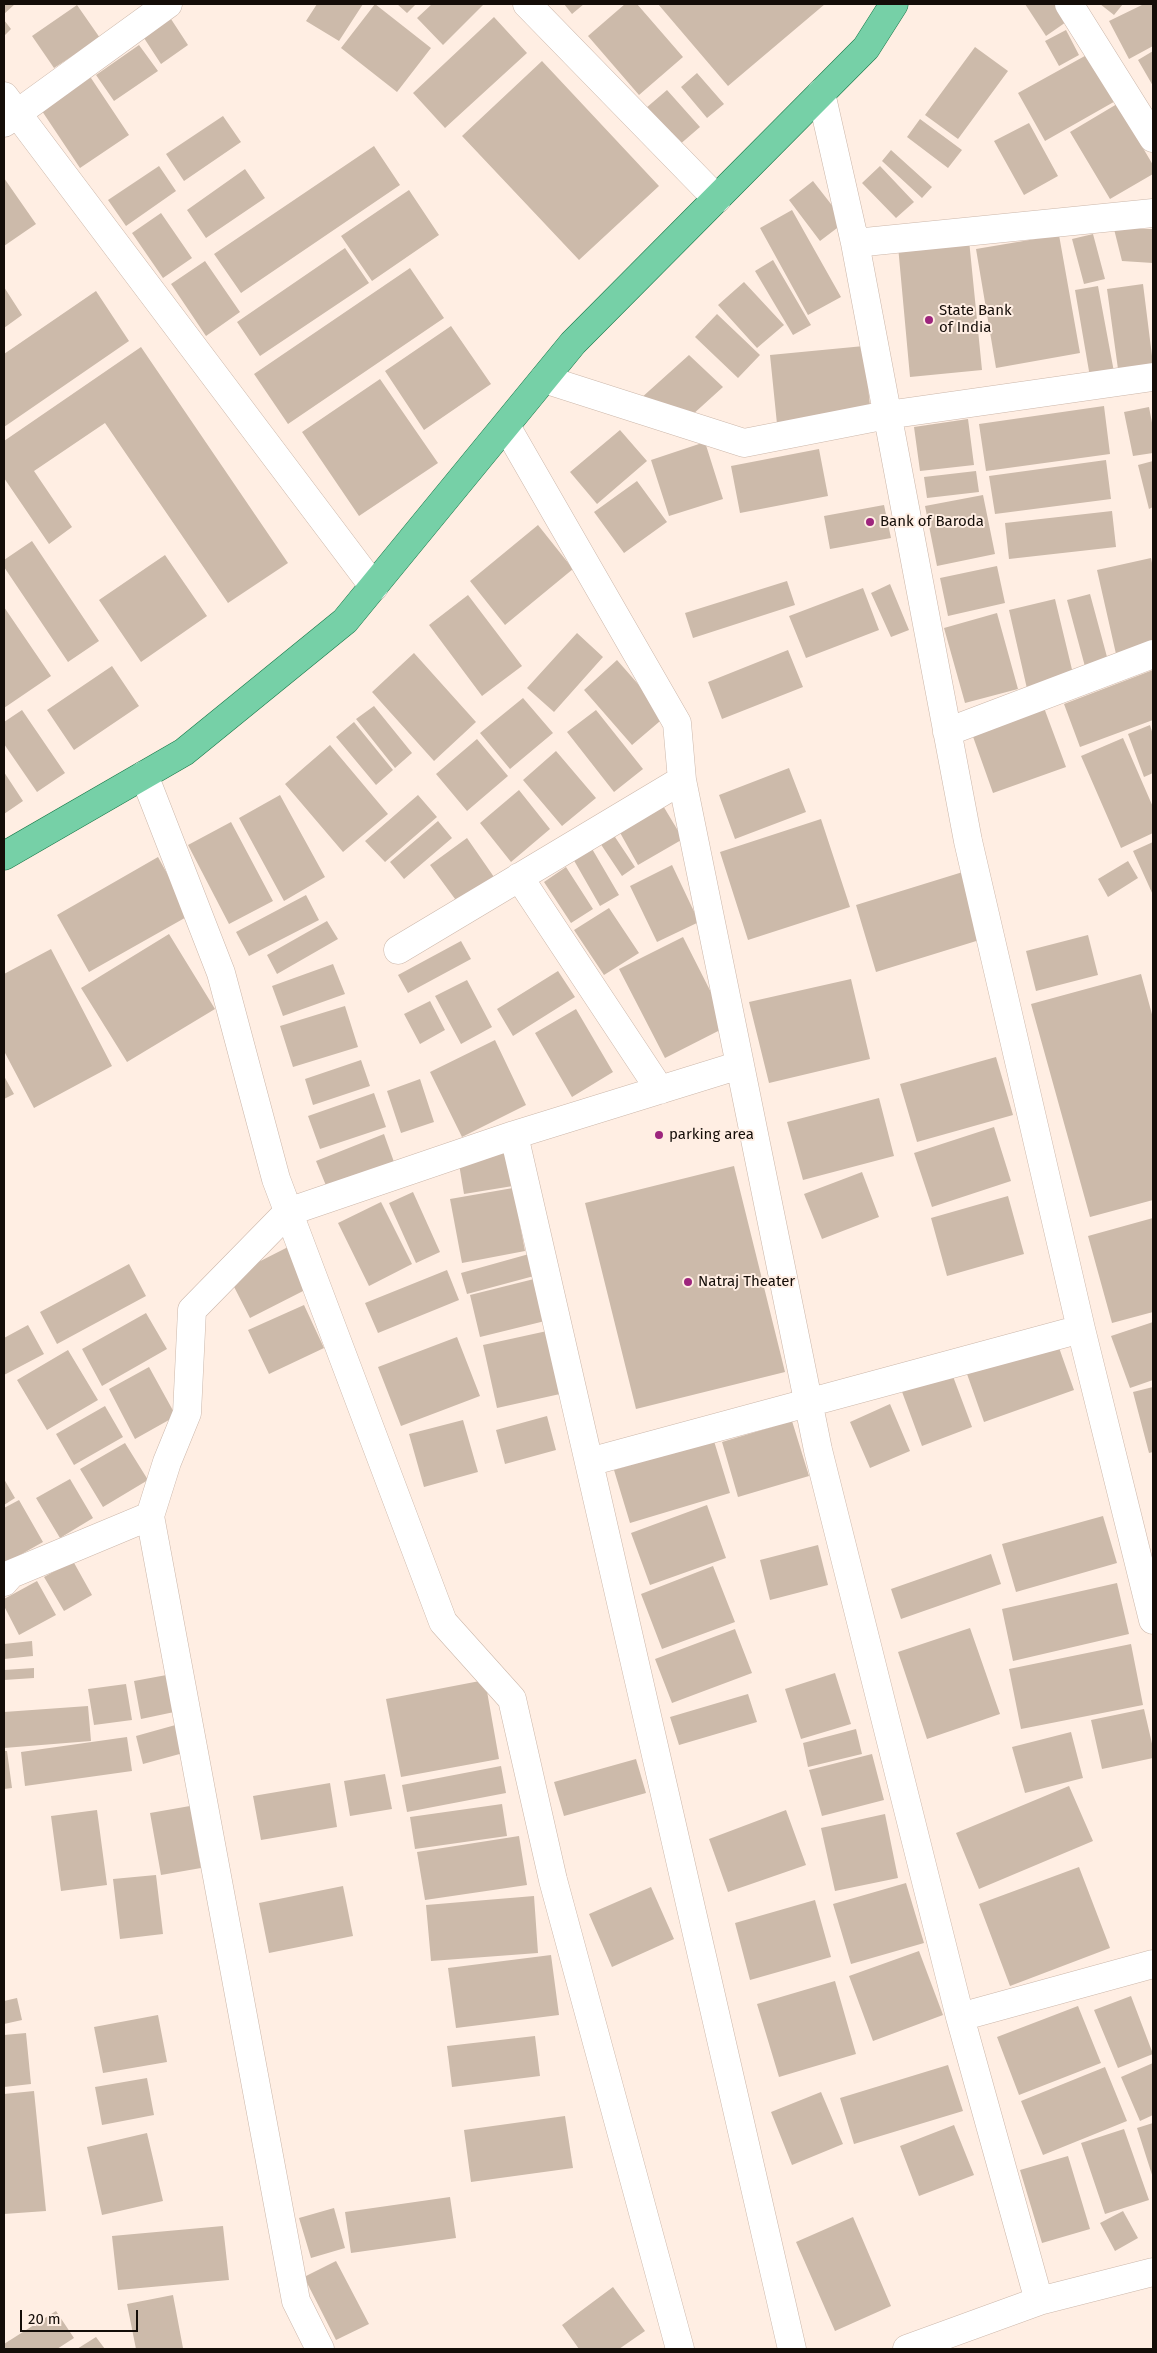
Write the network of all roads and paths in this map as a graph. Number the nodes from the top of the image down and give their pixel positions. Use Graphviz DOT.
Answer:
graph roads {
  1 [pos="168,4"];
  2 [pos="527,4"];
  3 [pos="894,4"];
  4 [pos="1069,4"];
  5 [pos="821,93"];
  6 [pos="8,111"];
  7 [pos="1153,138"];
  8 [pos="717,199"];
  9 [pos="1153,213"];
  10 [pos="855,243"];
  11 [pos="1153,377"];
  12 [pos="544,379"];
  13 [pos="887,415"];
  14 [pos="506,426"];
  15 [pos="374,587"];
  16 [pos="1153,654"];
  17 [pos="947,732"];
  18 [pos="144,775"];
  19 [pos="682,780"];
  20 [pos="4,856"];
  21 [pos="519,877"];
  22 [pos="398,950"];
  23 [pos="740,1065"];
  24 [pos="660,1090"];
  25 [pos="514,1135"];
  26 [pos="288,1212"];
  27 [pos="1081,1328"];
  28 [pos="808,1402"];
  29 [pos="590,1462"];
  30 [pos="150,1516"];
  31 [pos="1145,1554"];
  32 [pos="4,1582"];
  33 [pos="1153,1620"];
  34 [pos="1153,1964"];
  35 [pos="960,2017"];
  36 [pos="1153,2272"];
  37 [pos="1040,2301"];
  38 [pos="320,2349"];
  39 [pos="680,2349"];
  40 [pos="792,2349"];
  41 [pos="907,2349"];
  1 -- 6 [label="street"];
  2 -- 8 [label="street"];
  3 -- 5 [label="main road"];
  4 -- 7 [label="street"];
  5 -- 8 [label="main road"];
  5 -- 10 [label="street"];
  6 -- 15 [label="street"];
  8 -- 12 [label="main road"];
  9 -- 10 [label="street"];
  10 -- 13 [label="street"];
  11 -- 13 [label="street"];
  12 -- 13 [label="street"];
  12 -- 14 [label="main road"];
  13 -- 17 [label="street"];
  14 -- 15 [label="main road"];
  14 -- 19 [label="street"];
  15 -- 18 [label="main road"];
  16 -- 17 [label="street"];
  17 -- 27 [label="street"];
  18 -- 20 [label="main road"];
  18 -- 26 [label="street"];
  19 -- 21 [label="street"];
  19 -- 23 [label="street"];
  21 -- 22 [label="street"];
  21 -- 24 [label="street"];
  23 -- 24 [label="street"];
  23 -- 28 [label="street"];
  24 -- 25 [label="street"];
  25 -- 26 [label="street"];
  25 -- 29 [label="street"];
  26 -- 30 [label="street"];
  26 -- 39 [label="street"];
  27 -- 28 [label="street"];
  27 -- 31 [label="street"];
  28 -- 29 [label="street"];
  28 -- 35 [label="street"];
  29 -- 40 [label="street"];
  30 -- 32 [label="street"];
  30 -- 38 [label="street"];
  31 -- 33 [label="street"];
  34 -- 35 [label="street"];
  35 -- 37 [label="street"];
  36 -- 37 [label="street"];
  37 -- 41 [label="street"];
}
